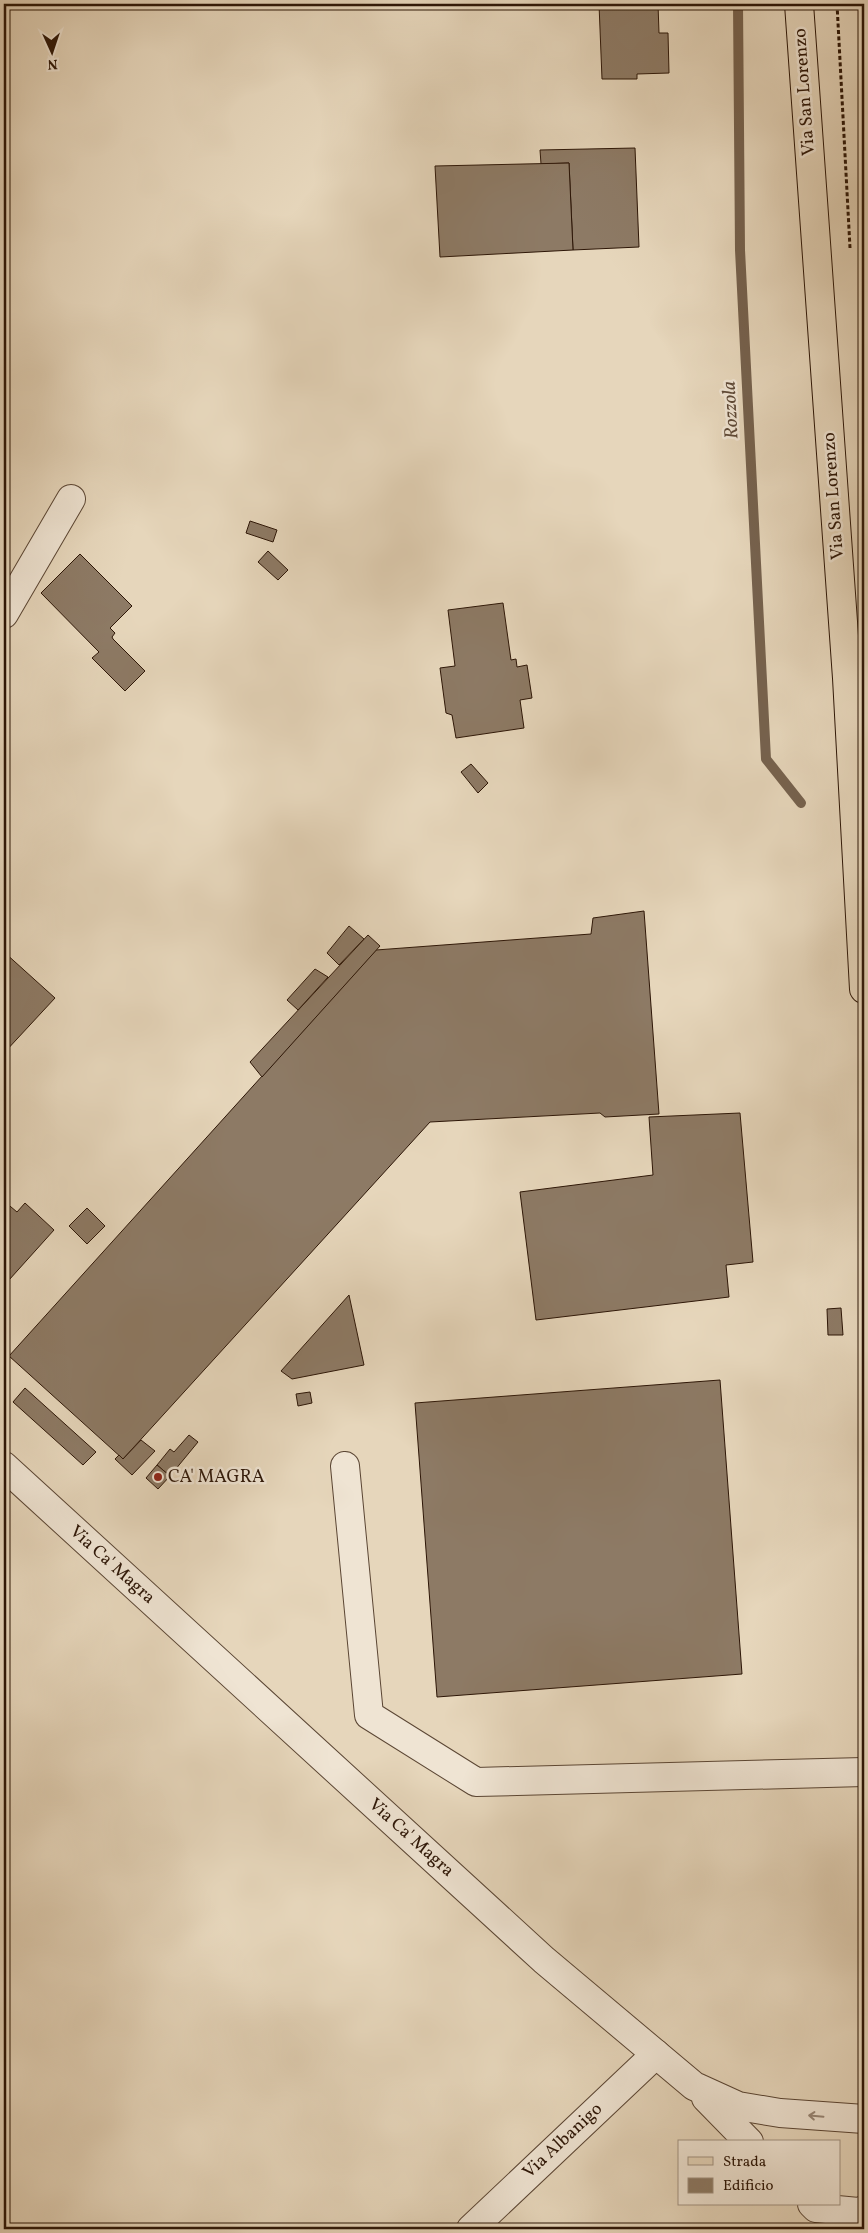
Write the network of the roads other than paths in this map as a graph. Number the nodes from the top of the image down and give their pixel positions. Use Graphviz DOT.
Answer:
graph roads {
  1 [pos="799,4"];
  2 [pos="71,499"];
  3 [pos="4,614"];
  4 [pos="864,989"];
  5 [pos="4,1466"];
  6 [pos="346,1466"];
  7 [pos="864,1772"];
  8 [pos="656,2054"];
  9 [pos="694,2086"];
  10 [pos="864,2119"];
  11 [pos="747,2140"];
  12 [pos="813,2206"];
  13 [pos="814,2206"];
  14 [pos="864,2210"];
  15 [pos="470,2229"];
  16 [pos="836,2229"];
  1 -- 4 [label="main road, Via San Lorenzo"];
  2 -- 3 [label="street"];
  5 -- 8 [label="street, Via Ca' Magra"];
  6 -- 7 [label="street"];
  8 -- 9 [label="street, Via Ca' Magra"];
  8 -- 15 [label="street, Via Albanigo"];
  10 -- 9 [label="street, Via Ca' Magra, one-way"];
  9 -- 11 [label="street"];
  12 -- 16 [label="street"];
  13 -- 14 [label="street"];
}
